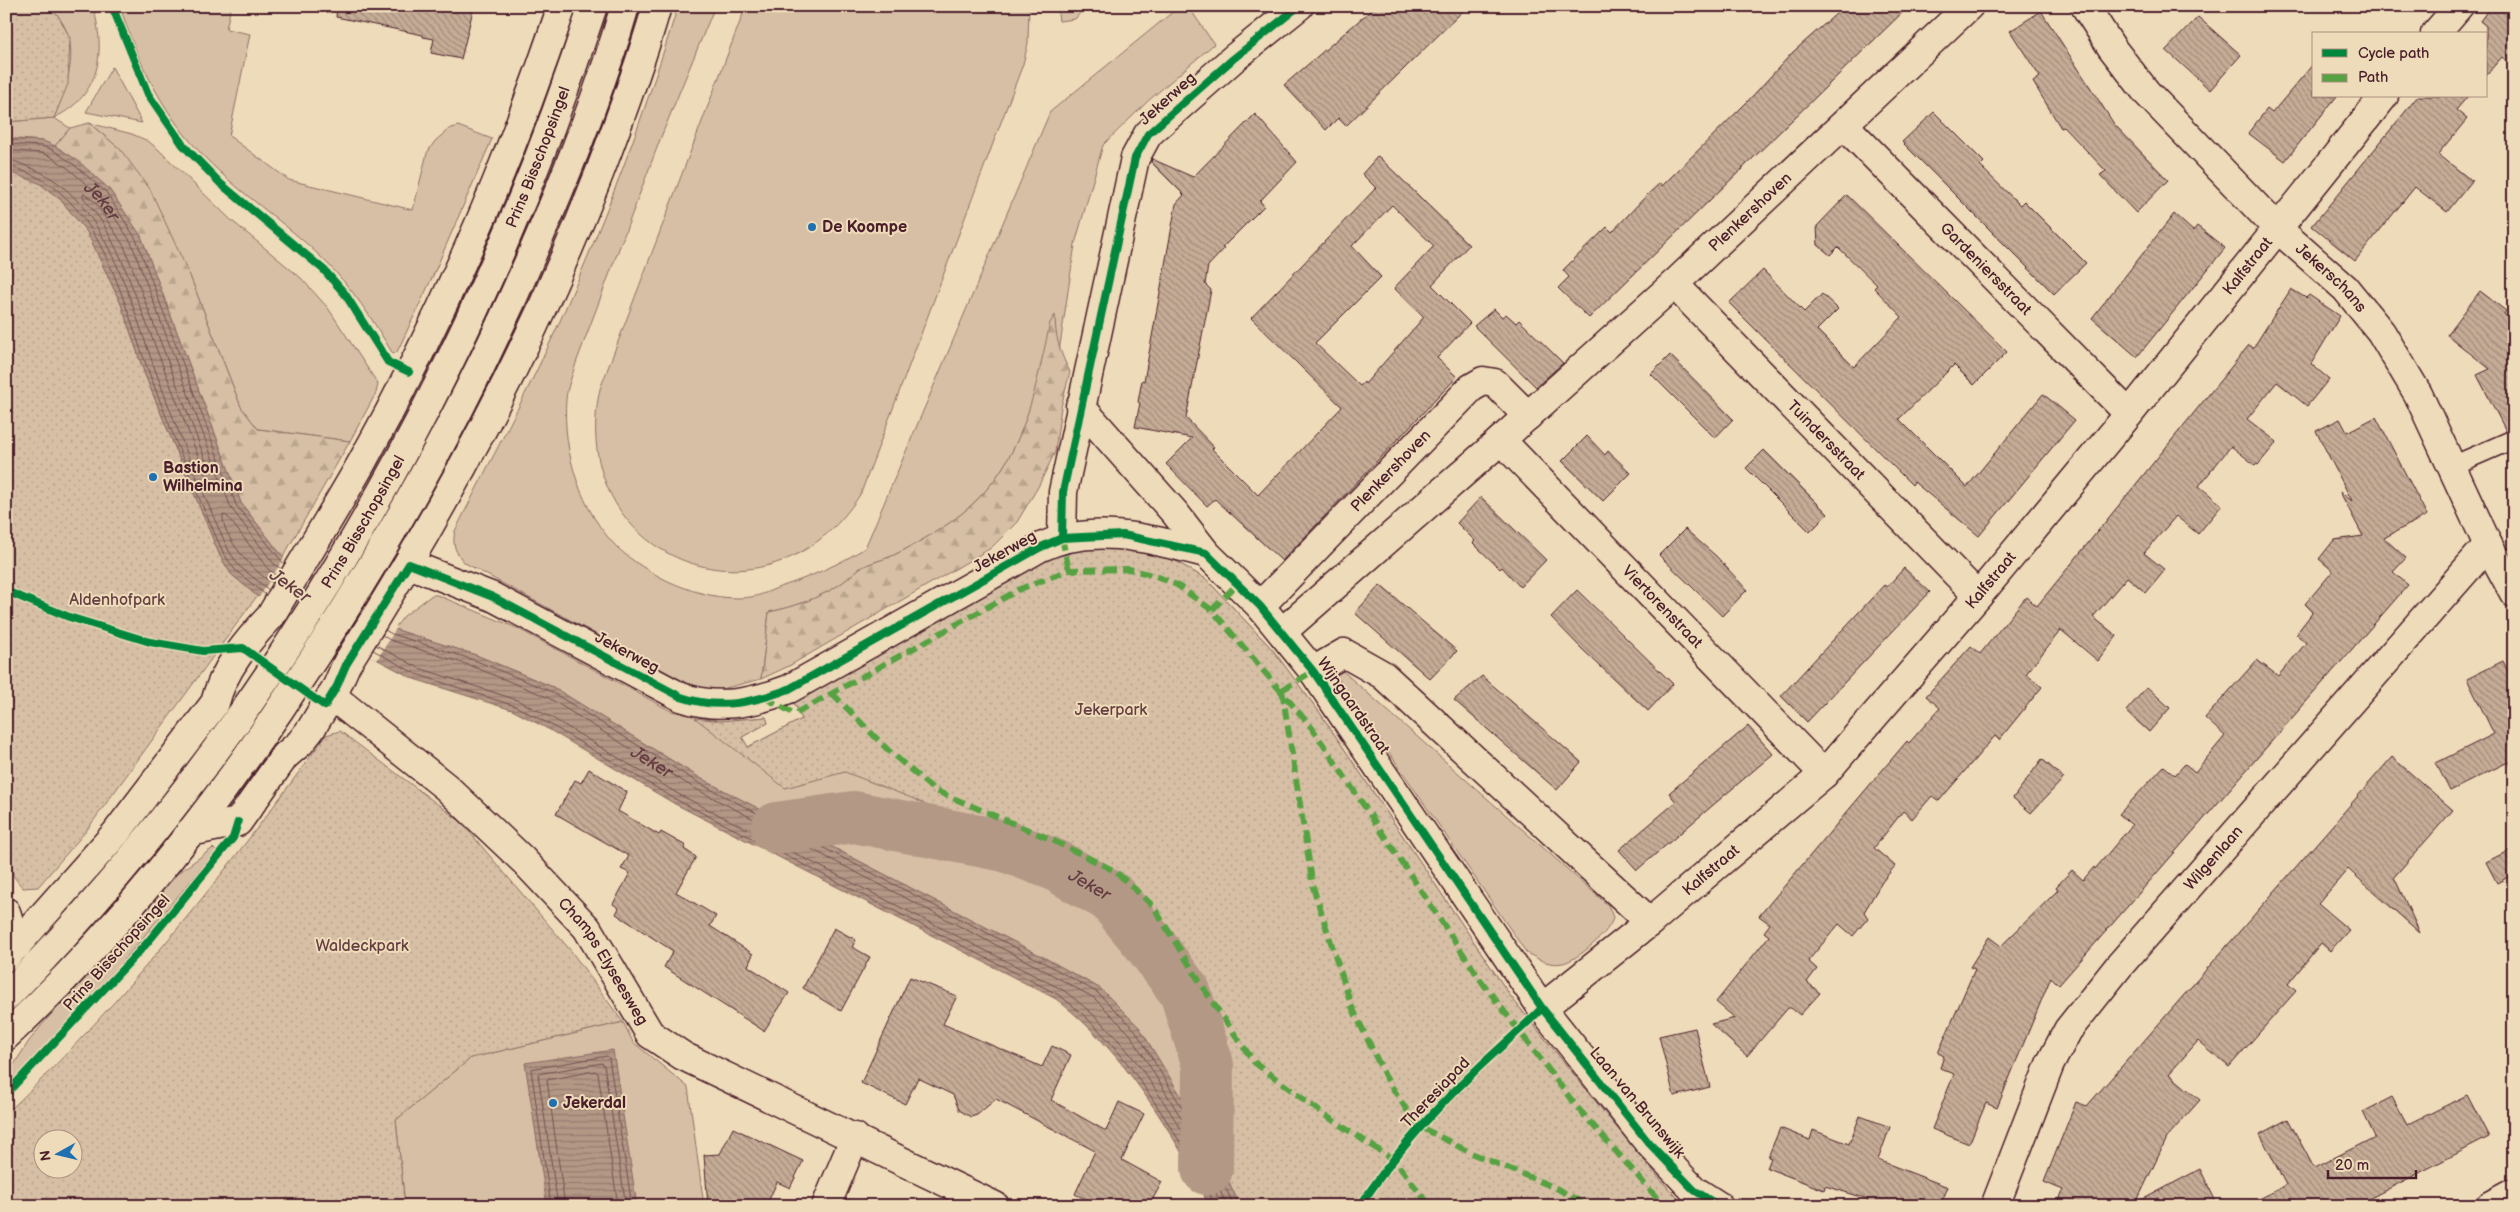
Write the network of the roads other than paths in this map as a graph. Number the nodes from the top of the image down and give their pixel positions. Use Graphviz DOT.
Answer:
graph roads {
  1 [pos="562,6"];
  2 [pos="593,6"];
  3 [pos="625,6"];
  4 [pos="657,6"];
  5 [pos="1299,6"];
  6 [pos="1969,6"];
  7 [pos="2085,6"];
  8 [pos="2458,6"];
  9 [pos="2437,32"];
  10 [pos="2382,98"];
  11 [pos="1844,125"];
  12 [pos="2278,229"];
  13 [pos="1674,284"];
  14 [pos="1080,406"];
  15 [pos="2129,414"];
  16 [pos="1528,416"];
  17 [pos="2514,439"];
  18 [pos="1501,440"];
  19 [pos="2452,466"];
  20 [pos="1062,538"];
  21 [pos="2488,545"];
  22 [pos="1206,553"];
  23 [pos="409,564"];
  24 [pos="2514,593"];
  25 [pos="1978,596"];
  26 [pos="1260,606"];
  27 [pos="1282,632"];
  28 [pos="1313,670"];
  29 [pos="332,696"];
  30 [pos="1824,774"];
  31 [pos="190,832"];
  32 [pos="1650,922"];
  33 [pos="10,936"];
  34 [pos="6,997"];
  35 [pos="1542,1008"];
  36 [pos="10,1033"];
  37 [pos="6,1055"];
  38 [pos="855,1137"];
  39 [pos="2514,1193"];
  40 [pos="826,1206"];
  41 [pos="994,1206"];
  42 [pos="1719,1206"];
  43 [pos="1995,1206"];
  44 [pos="2490,1206"];
  1 -- 33 [label="street, Prins Bisschopsingel"];
  2 -- 34 [label="street, Prins Bisschopsingel"];
  3 -- 31 [label="street, Prins Bisschopsingel"];
  4 -- 23 [label="street"];
  5 -- 14 [label="street, Jekerweg"];
  6 -- 11 [label="street, Plenkershoven"];
  7 -- 12 [label="street, Jekerschans"];
  8 -- 9 [label="street"];
  10 -- 12 [label="street, Kalfstraat"];
  11 -- 13 [label="street, Plenkershoven"];
  11 -- 15 [label="street, Gardeniersstraat"];
  12 -- 15 [label="street, Kalfstraat"];
  12 -- 19 [label="street, Jekerschans"];
  13 -- 16 [label="street, Plenkershoven"];
  13 -- 25 [label="street, Tuindersstraat"];
  14 -- 20 [label="street, Jekerweg"];
  14 -- 22 [label="street, Wijngaardstraat"];
  15 -- 25 [label="street, Kalfstraat"];
  16 -- 18 [label="street, Plenkershoven"];
  16 -- 26 [label="street, Plenkershoven"];
  17 -- 19 [label="lane"];
  18 -- 27 [label="street, Plenkershoven"];
  18 -- 30 [label="street, Viertorenstraat"];
  19 -- 21 [label="street, Jekerschans"];
  20 -- 22 [label="street"];
  20 -- 23 [label="street, Jekerweg"];
  21 -- 24 [label="street, Jekerschans"];
  21 -- 43 [label="street, Wilgenlaan"];
  22 -- 26 [label="street, Wijngaardstraat"];
  23 -- 29 [label="street"];
  25 -- 30 [label="street, Kalfstraat"];
  26 -- 27 [label="street, Wijngaardstraat"];
  27 -- 28 [label="street, Wijngaardstraat"];
  28 -- 32 [label="street, Wijngaardstraat"];
  28 -- 35 [label="street, Wijngaardstraat"];
  29 -- 31 [label="street"];
  29 -- 38 [label="street, Champs Elyseesweg"];
  30 -- 32 [label="street, Kalfstraat"];
  31 -- 36 [label="street, Prins Bisschopsingel"];
  32 -- 35 [label="street, Kalfstraat"];
  35 -- 42 [label="street, Laan van Brunswijk"];
  36 -- 37 [label="street"];
  38 -- 40 [label="street"];
  38 -- 41 [label="street, Champs Elyseesweg"];
  39 -- 44 [label="street"];
}
